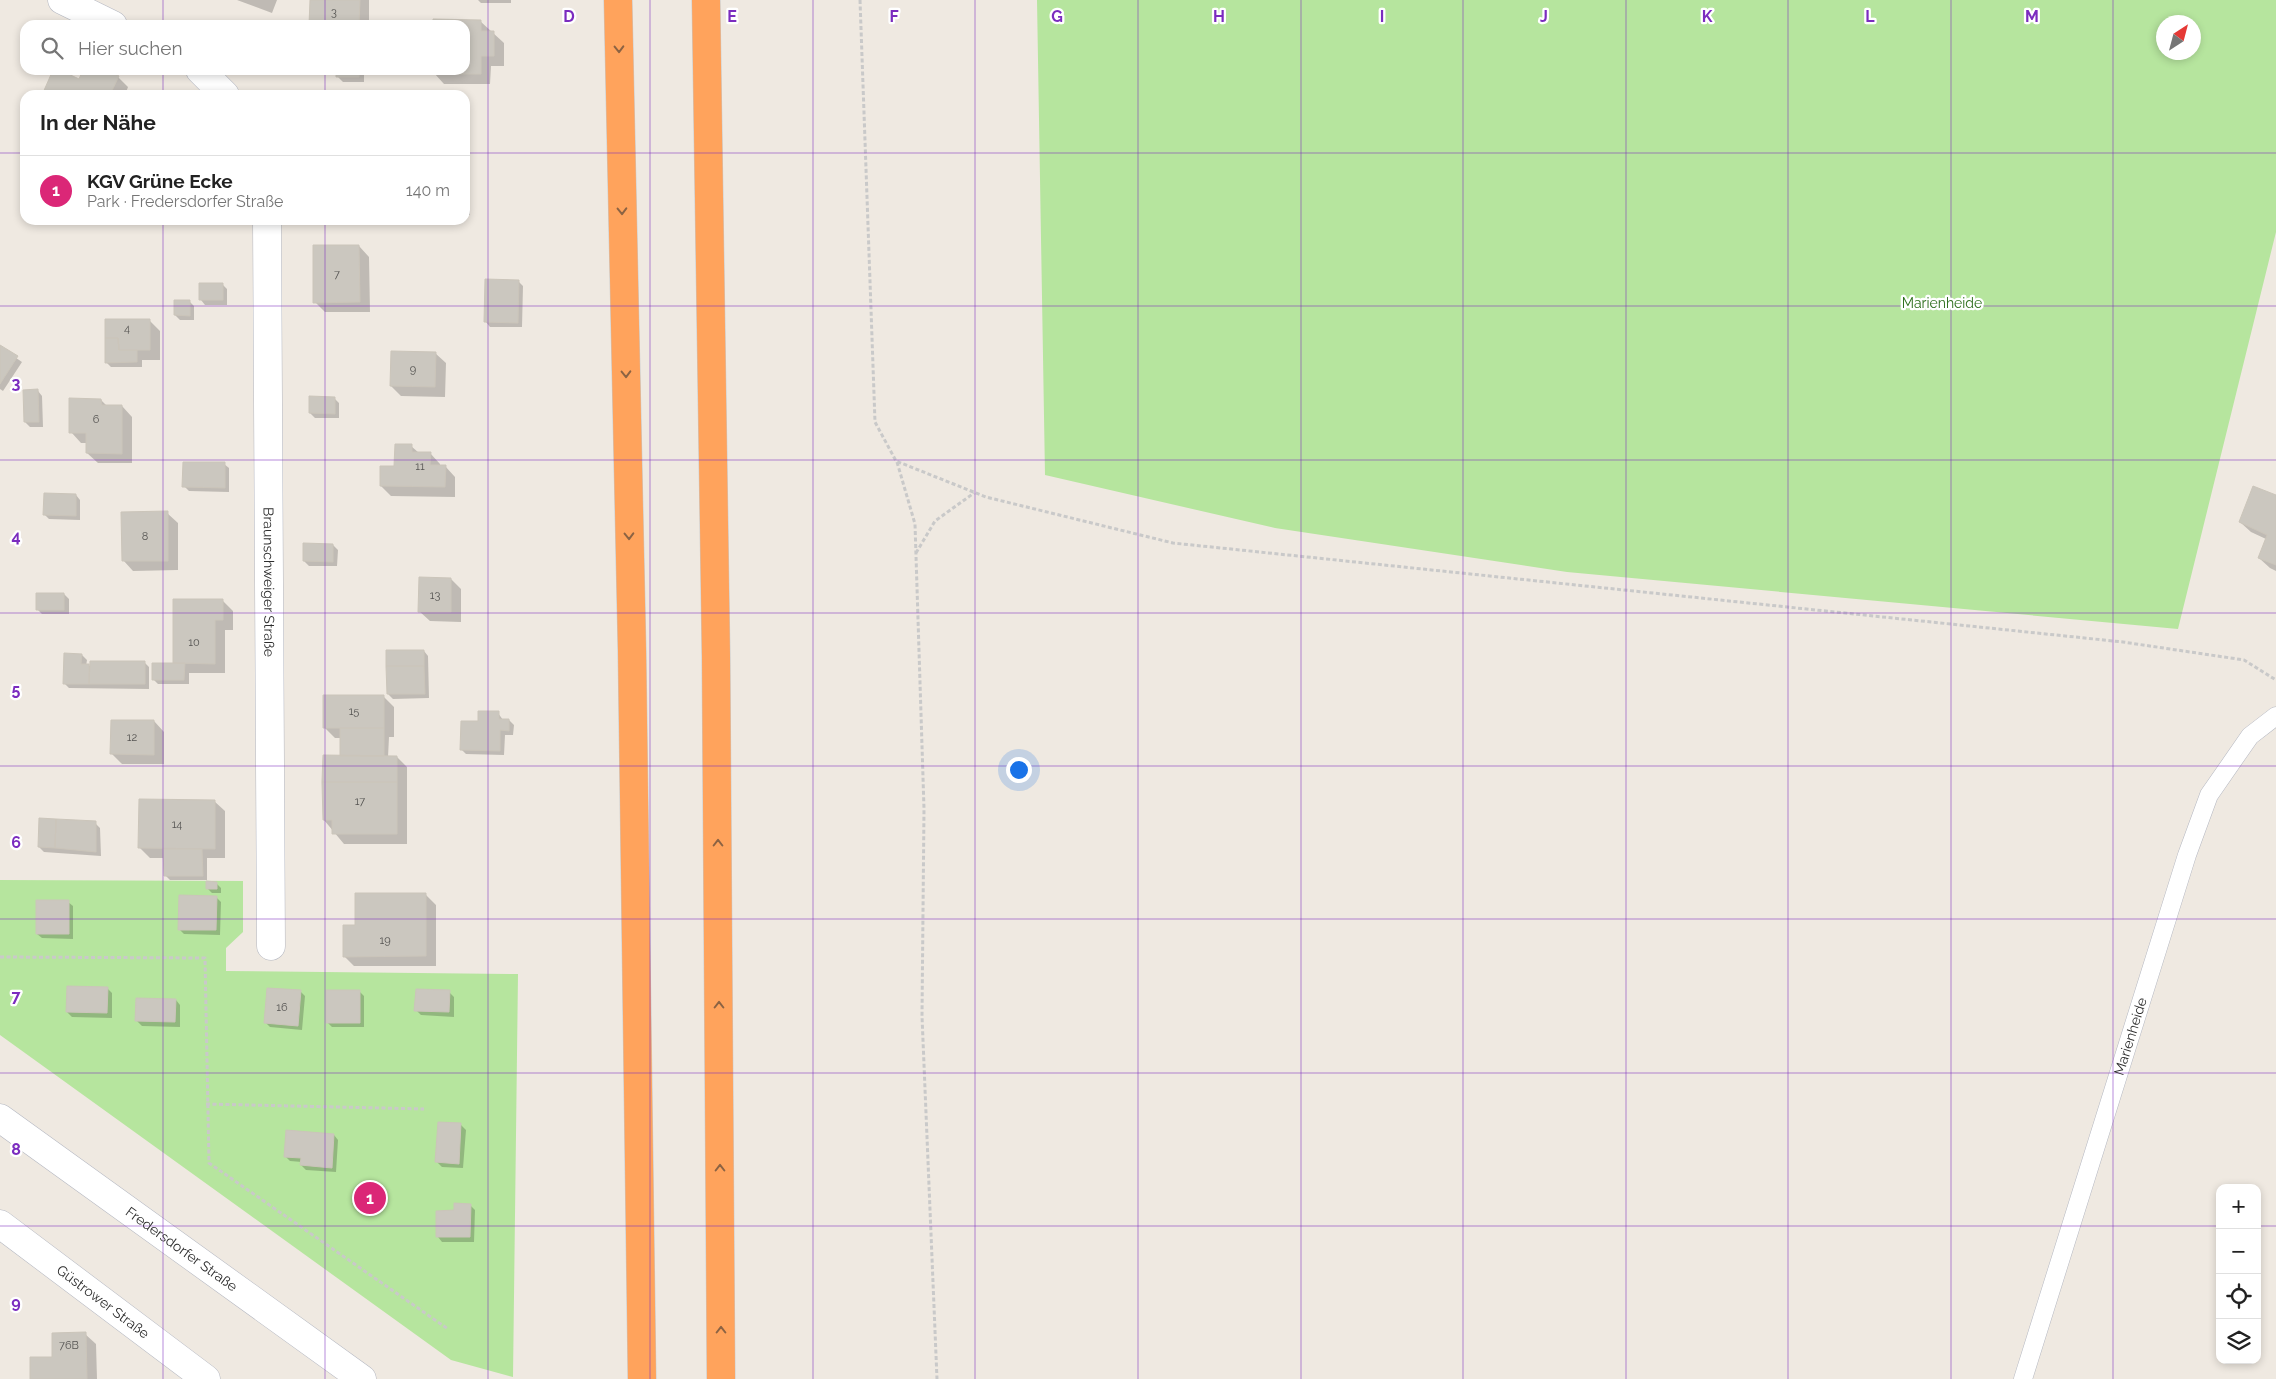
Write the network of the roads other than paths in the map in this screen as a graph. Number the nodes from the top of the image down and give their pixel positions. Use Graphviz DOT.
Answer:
graph roads {
  1 [pos="62,0"];
  2 [pos="618,0"];
  3 [pos="706,0"];
  4 [pos="103,20"];
  5 [pos="205,75"];
  6 [pos="220,90"];
  7 [pos="267,225"];
  8 [pos="2276,716"];
  9 [pos="271,946"];
  10 [pos="0,1118"];
  11 [pos="0,1224"];
  12 [pos="206,1379"];
  13 [pos="362,1379"];
  14 [pos="642,1379"];
  15 [pos="721,1379"];
  16 [pos="2024,1379"];
  1 -- 4 [label="street"];
  2 -- 14 [label="highway, one-way"];
  15 -- 3 [label="highway, one-way"];
  5 -- 6 [label="street"];
  7 -- 9 [label="street, Braunschweiger Straße"];
  8 -- 16 [label="lane, Marienheide"];
  10 -- 13 [label="street, Fredersdorfer Straße"];
  11 -- 12 [label="street, Güstrower Straße"];
}
